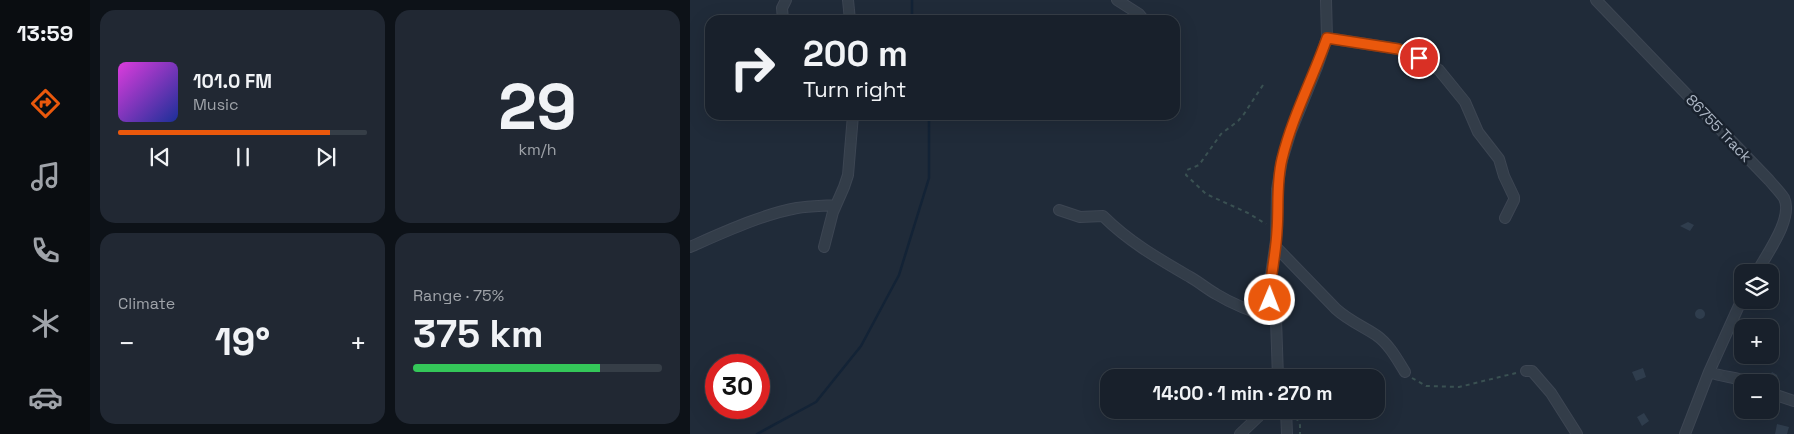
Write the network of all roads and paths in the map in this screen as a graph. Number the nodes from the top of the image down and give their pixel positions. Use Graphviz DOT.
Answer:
graph roads {
  1 [pos="786,0"];
  2 [pos="848,0"];
  3 [pos="1117,0"];
  4 [pos="1326,0"];
  5 [pos="1596,0"];
  6 [pos="783,15"];
  7 [pos="850,15"];
  8 [pos="1140,15"];
  9 [pos="1327,38"];
  10 [pos="1263,85"];
  11 [pos="852,120"];
  12 [pos="1790,204"];
  13 [pos="836,205"];
  14 [pos="1059,210"];
  15 [pos="1505,218"];
  16 [pos="1277,230"];
  17 [pos="1275,246"];
  18 [pos="690,247"];
  19 [pos="824,247"];
  20 [pos="1762,264"];
  21 [pos="1737,309"];
  22 [pos="1276,319"];
  23 [pos="1278,369"];
  24 [pos="1526,371"];
  25 [pos="1405,372"];
  26 [pos="1709,372"];
  27 [pos="1734,378"];
  28 [pos="1779,396"];
  29 [pos="1794,401"];
  30 [pos="1256,419"];
  31 [pos="1289,419"];
  32 [pos="1296,419"];
  33 [pos="1240,434"];
  34 [pos="1287,434"];
  35 [pos="1300,434"];
  36 [pos="1577,434"];
  37 [pos="1685,434"];
  1 -- 6 [label="street"];
  2 -- 7 [label="street"];
  3 -- 8 [label="street"];
  4 -- 9 [label="street"];
  5 -- 12 [label="street, 86755 Track"];
  9 -- 15 [label="street"];
  9 -- 16 [label="street"];
  10 -- 16 [label="path"];
  11 -- 13 [label="street"];
  12 -- 20 [label="street, 86755 Track"];
  13 -- 18 [label="street"];
  13 -- 19 [label="street"];
  14 -- 22 [label="street"];
  16 -- 17 [label="street"];
  17 -- 22 [label="street"];
  17 -- 25 [label="street"];
  21 -- 26 [label="street"];
  22 -- 23 [label="street"];
  24 -- 25 [label="path"];
  24 -- 36 [label="street"];
  26 -- 27 [label="street"];
  26 -- 37 [label="street"];
  28 -- 29 [label="street"];
  30 -- 33 [label="street"];
  31 -- 34 [label="street"];
  32 -- 35 [label="path"];
}
